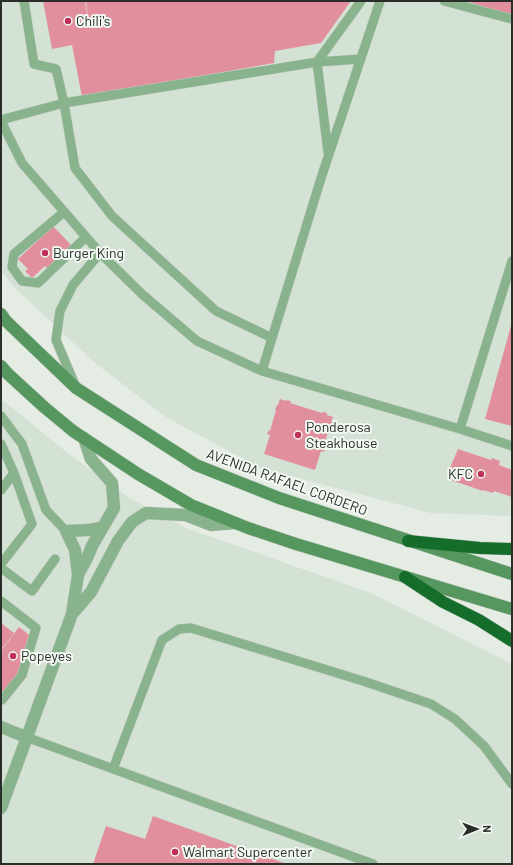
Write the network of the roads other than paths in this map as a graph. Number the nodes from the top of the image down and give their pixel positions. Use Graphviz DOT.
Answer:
graph roads {
  1 [pos="24,1"];
  2 [pos="361,1"];
  3 [pos="380,1"];
  4 [pos="444,1"];
  5 [pos="512,19"];
  6 [pos="361,59"];
  7 [pos="317,62"];
  8 [pos="64,103"];
  9 [pos="1,120"];
  10 [pos="328,154"];
  11 [pos="64,212"];
  12 [pos="86,237"];
  13 [pos="100,254"];
  14 [pos="512,261"];
  15 [pos="1,314"];
  16 [pos="272,338"];
  17 [pos="1,366"];
  18 [pos="262,372"];
  19 [pos="76,388"];
  20 [pos="1,416"];
  21 [pos="460,429"];
  22 [pos="84,438"];
  23 [pos="1,444"];
  24 [pos="512,446"];
  25 [pos="14,473"];
  26 [pos="1,490"];
  27 [pos="235,523"];
  28 [pos="103,527"];
  29 [pos="66,531"];
  30 [pos="408,541"];
  31 [pos="512,549"];
  32 [pos="56,559"];
  33 [pos="1,564"];
  34 [pos="1,568"];
  35 [pos="512,574"];
  36 [pos="78,575"];
  37 [pos="405,577"];
  38 [pos="1,601"];
  39 [pos="512,609"];
  40 [pos="72,614"];
  41 [pos="512,641"];
  42 [pos="1,700"];
  43 [pos="1,727"];
  44 [pos="26,737"];
  45 [pos="113,769"];
  46 [pos="512,784"];
  47 [pos="1,808"];
  48 [pos="373,864"];
  1 -- 8 [label="lane"];
  2 -- 7 [label="lane"];
  3 -- 6 [label="lane"];
  4 -- 5 [label="lane"];
  6 -- 7 [label="lane"];
  6 -- 10 [label="lane"];
  7 -- 8 [label="lane"];
  7 -- 10 [label="lane"];
  8 -- 9 [label="lane"];
  8 -- 16 [label="lane"];
  9 -- 11 [label="lane"];
  10 -- 16 [label="lane"];
  11 -- 12 [label="lane"];
  11 -- 12 [label="lane"];
  12 -- 13 [label="lane"];
  13 -- 18 [label="lane"];
  13 -- 19 [label="lane"];
  14 -- 21 [label="lane"];
  15 -- 19 [label="main road, AVENIDA RAFAEL CORDERO"];
  16 -- 18 [label="lane"];
  17 -- 22 [label="main road"];
  18 -- 21 [label="lane"];
  19 -- 30 [label="main road, AVENIDA RAFAEL CORDERO"];
  20 -- 29 [label="lane"];
  21 -- 24 [label="lane"];
  22 -- 27 [label="main road"];
  22 -- 28 [label="street"];
  23 -- 25 [label="lane"];
  25 -- 26 [label="lane"];
  25 -- 33 [label="lane"];
  27 -- 37 [label="main road"];
  27 -- 40 [label="street"];
  28 -- 29 [label="street"];
  28 -- 36 [label="street"];
  29 -- 36 [label="street"];
  30 -- 31 [label="highway"];
  30 -- 35 [label="main road, AVENIDA RAFAEL CORDERO"];
  32 -- 34 [label="lane"];
  36 -- 40 [label="street"];
  37 -- 39 [label="main road"];
  37 -- 41 [label="highway"];
  38 -- 42 [label="lane"];
  40 -- 44 [label="street"];
  43 -- 44 [label="street"];
  44 -- 45 [label="lane"];
  44 -- 47 [label="street"];
  45 -- 46 [label="lane"];
  45 -- 48 [label="lane"];
}
